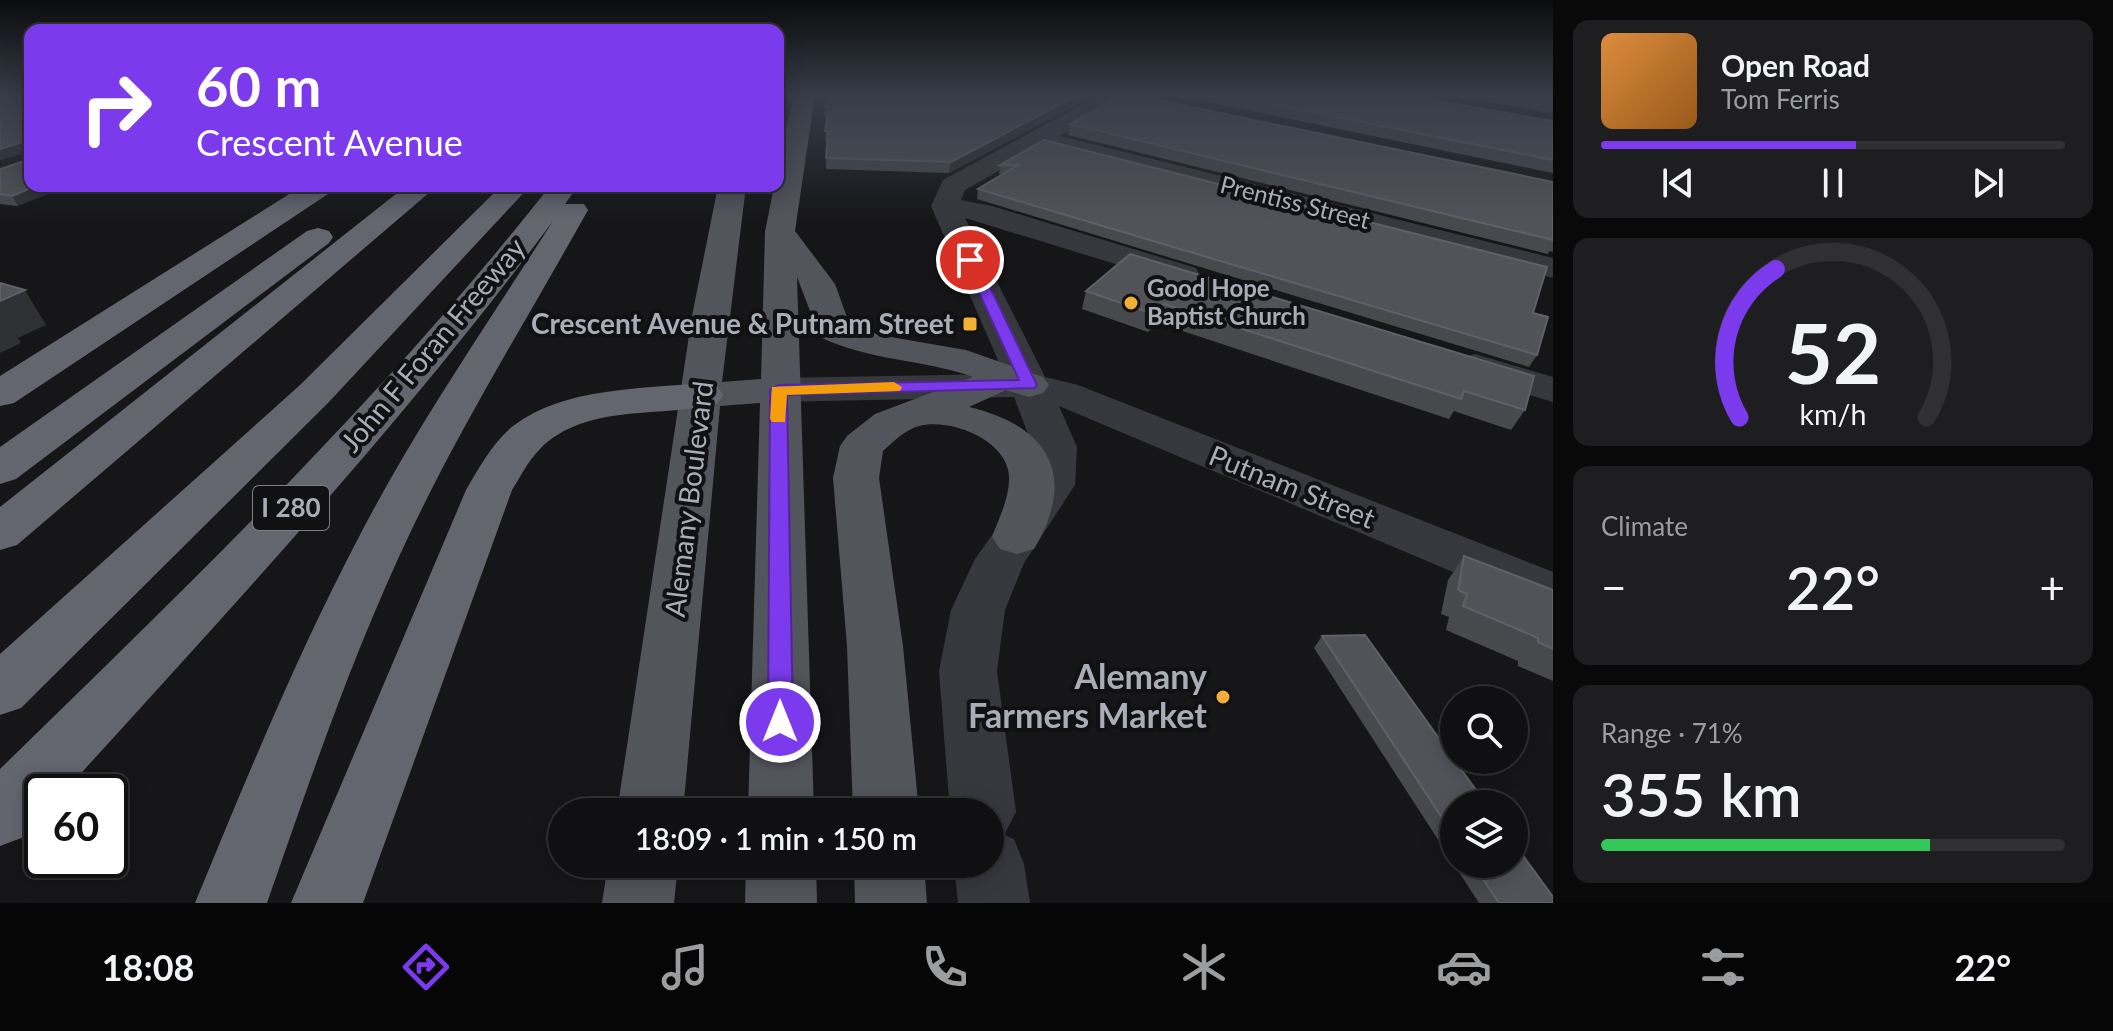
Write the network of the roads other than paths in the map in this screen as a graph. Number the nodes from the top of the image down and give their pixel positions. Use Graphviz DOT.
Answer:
graph roads {
  1 [pos="797,137"];
  2 [pos="1038,138"];
  3 [pos="312,192"];
  4 [pos="380,192"];
  5 [pos="416,192"];
  6 [pos="510,192"];
  7 [pos="559,192"];
  8 [pos="583,192"];
  9 [pos="731,192"];
  10 [pos="945,206"];
  11 [pos="780,232"];
  12 [pos="1553,268"];
  13 [pos="1219,286"];
  14 [pos="1447,357"];
  15 [pos="1009,385"];
  16 [pos="778,390"];
  17 [pos="1553,390"];
  18 [pos="0,394"];
  19 [pos="703,395"];
  20 [pos="922,413"];
  21 [pos="0,469"];
  22 [pos="0,533"];
  23 [pos="1017,537"];
  24 [pos="1553,594"];
  25 [pos="0,690"];
  26 [pos="652,798"];
  27 [pos="781,798"];
  28 [pos="885,798"];
  29 [pos="982,798"];
  30 [pos="0,814"];
  31 [pos="641,878"];
  32 [pos="781,878"];
  33 [pos="890,878"];
  34 [pos="991,878"];
  35 [pos="237,889"];
  36 [pos="330,894"];
  37 [pos="638,903"];
  38 [pos="781,903"];
  39 [pos="891,903"];
  40 [pos="994,903"];
  1 -- 11 [label="main road"];
  2 -- 10 [label="street"];
  2 -- 12 [label="street, Prentiss Street"];
  3 -- 18 [label="highway"];
  4 -- 21 [label="highway"];
  5 -- 22 [label="highway"];
  6 -- 25 [label="highway"];
  7 -- 30 [label="highway, John F Foran Freeway / I 280"];
  8 -- 35 [label="highway"];
  9 -- 19 [label="main road, Alemany Boulevard"];
  10 -- 13 [label="street"];
  10 -- 15 [label="street"];
  11 -- 15 [label="main road"];
  11 -- 16 [label="main road"];
  14 -- 17 [label="street"];
  15 -- 16 [label="street, Putnam Street"];
  15 -- 20 [label="main road"];
  15 -- 23 [label="street"];
  15 -- 24 [label="street, Putnam Street"];
  16 -- 19 [label="main road"];
  16 -- 27 [label="main road"];
  19 -- 26 [label="main road, Alemany Boulevard"];
  19 -- 36 [label="highway"];
  20 -- 23 [label="main road"];
  20 -- 28 [label="main road"];
  23 -- 29 [label="street"];
  31 -- 37 [label="main road"];
  32 -- 38 [label="main road"];
  33 -- 39 [label="main road"];
  34 -- 40 [label="street"];
}
